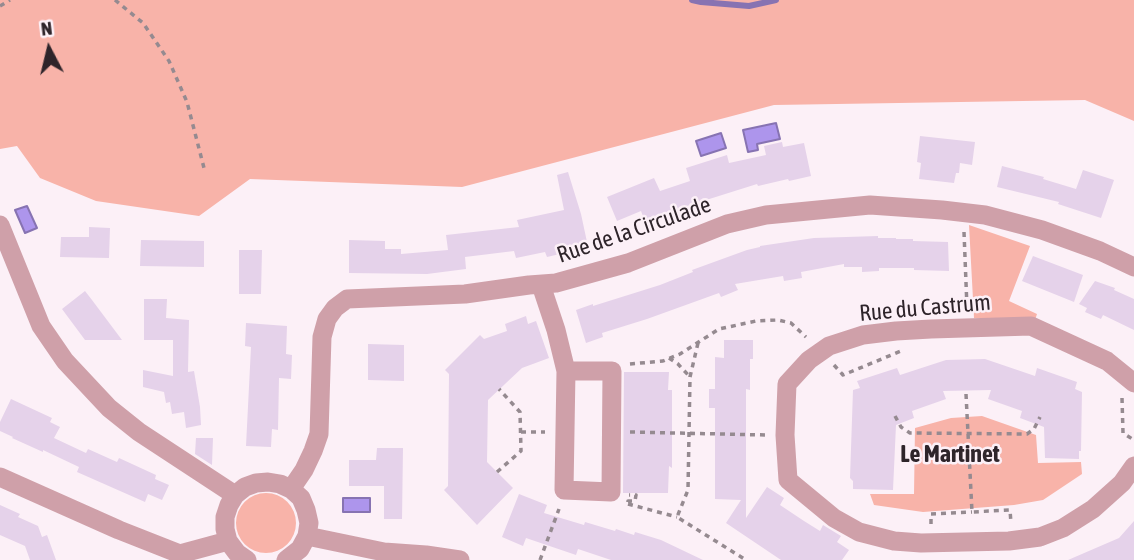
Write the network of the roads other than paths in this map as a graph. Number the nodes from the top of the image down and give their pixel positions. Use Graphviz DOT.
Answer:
graph roads {
  1 [pos="0,225"];
  2 [pos="1134,267"];
  3 [pos="541,285"];
  4 [pos="566,371"];
  5 [pos="1128,386"];
  6 [pos="1134,466"];
  7 [pos="0,477"];
  8 [pos="291,489"];
  9 [pos="236,495"];
  10 [pos="307,536"];
  11 [pos="228,541"];
  12 [pos="247,560"];
  13 [pos="286,560"];
  14 [pos="460,560"];
  1 -- 9 [label="street"];
  2 -- 3 [label="street, Rue de la Circulade"];
  3 -- 4 [label="street"];
  3 -- 8 [label="street, Rue de la Circulade"];
  4 -- 4 [label="street"];
  5 -- 6 [label="street, Rue du Castrum"];
  7 -- 11 [label="street"];
  8 -- 9 [label="street"];
  8 -- 10 [label="street"];
  9 -- 11 [label="street"];
  10 -- 13 [label="street"];
  10 -- 14 [label="street"];
  11 -- 12 [label="street"];
}
